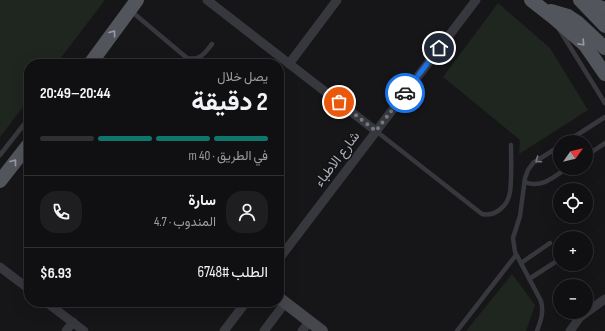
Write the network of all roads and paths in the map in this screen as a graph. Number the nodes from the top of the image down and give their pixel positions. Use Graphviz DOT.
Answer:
graph roads {
  1 [pos="207,0"];
  2 [pos="337,0"];
  3 [pos="476,0"];
  4 [pos="580,0"];
  5 [pos="536,4"];
  6 [pos="133,5"];
  7 [pos="605,9"];
  8 [pos="554,18"];
  9 [pos="605,26"];
  10 [pos="212,44"];
  11 [pos="605,48"];
  12 [pos="94,59"];
  13 [pos="283,59"];
  14 [pos="284,60"];
  15 [pos="289,64"];
  16 [pos="605,74"];
  17 [pos="605,103"];
  18 [pos="605,117"];
  19 [pos="24,124"];
  20 [pos="376,131"];
  21 [pos="577,135"];
  22 [pos="605,143"];
  23 [pos="511,145"];
  24 [pos="24,150"];
  25 [pos="553,151"];
  26 [pos="593,151"];
  27 [pos="0,155"];
  28 [pos="556,175"];
  29 [pos="0,181"];
  30 [pos="525,182"];
  31 [pos="550,243"];
  32 [pos="284,251"];
  33 [pos="516,255"];
  34 [pos="521,263"];
  35 [pos="553,264"];
  36 [pos="0,267"];
  37 [pos="529,279"];
  38 [pos="24,285"];
  39 [pos="605,298"];
  40 [pos="284,302"];
  41 [pos="53,307"];
  42 [pos="242,307"];
  43 [pos="278,307"];
  44 [pos="73,322"];
  45 [pos="306,326"];
  46 [pos="66,331"];
  47 [pos="84,331"];
  48 [pos="224,331"];
  49 [pos="264,331"];
  50 [pos="322,331"];
  51 [pos="457,331"];
  52 [pos="538,331"];
  53 [pos="570,331"];
  1 -- 13 [label="street"];
  2 -- 15 [label="street"];
  3 -- 20 [label="street, شارع الاطباء"];
  4 -- 7 [label="main road"];
  4 -- 9 [label="main road"];
  5 -- 8 [label="main road"];
  5 -- 11 [label="main road"];
  6 -- 10 [label="lane"];
  12 -- 6 [label="main road, one-way"];
  8 -- 16 [label="main road, one-way"];
  8 -- 17 [label="lane"];
  14 -- 15 [label="street"];
  15 -- 20 [label="street"];
  18 -- 21 [label="lane"];
  19 -- 27 [label="lane"];
  20 -- 23 [label="lane"];
  20 -- 32 [label="street, شارع الاطباء"];
  22 -- 26 [label="lane"];
  29 -- 24 [label="main road, one-way"];
  25 -- 30 [label="lane, one-way"];
  28 -- 30 [label="lane"];
  30 -- 33 [label="lane"];
  31 -- 34 [label="lane"];
  33 -- 34 [label="lane"];
  33 -- 51 [label="lane"];
  34 -- 37 [label="lane"];
  35 -- 37 [label="lane"];
  36 -- 38 [label="street"];
  37 -- 52 [label="lane"];
  39 -- 53 [label="street"];
  40 -- 45 [label="main road"];
  41 -- 44 [label="street"];
  42 -- 48 [label="street"];
  43 -- 49 [label="street"];
  44 -- 46 [label="street"];
  44 -- 47 [label="street"];
  45 -- 50 [label="main road"];
}
